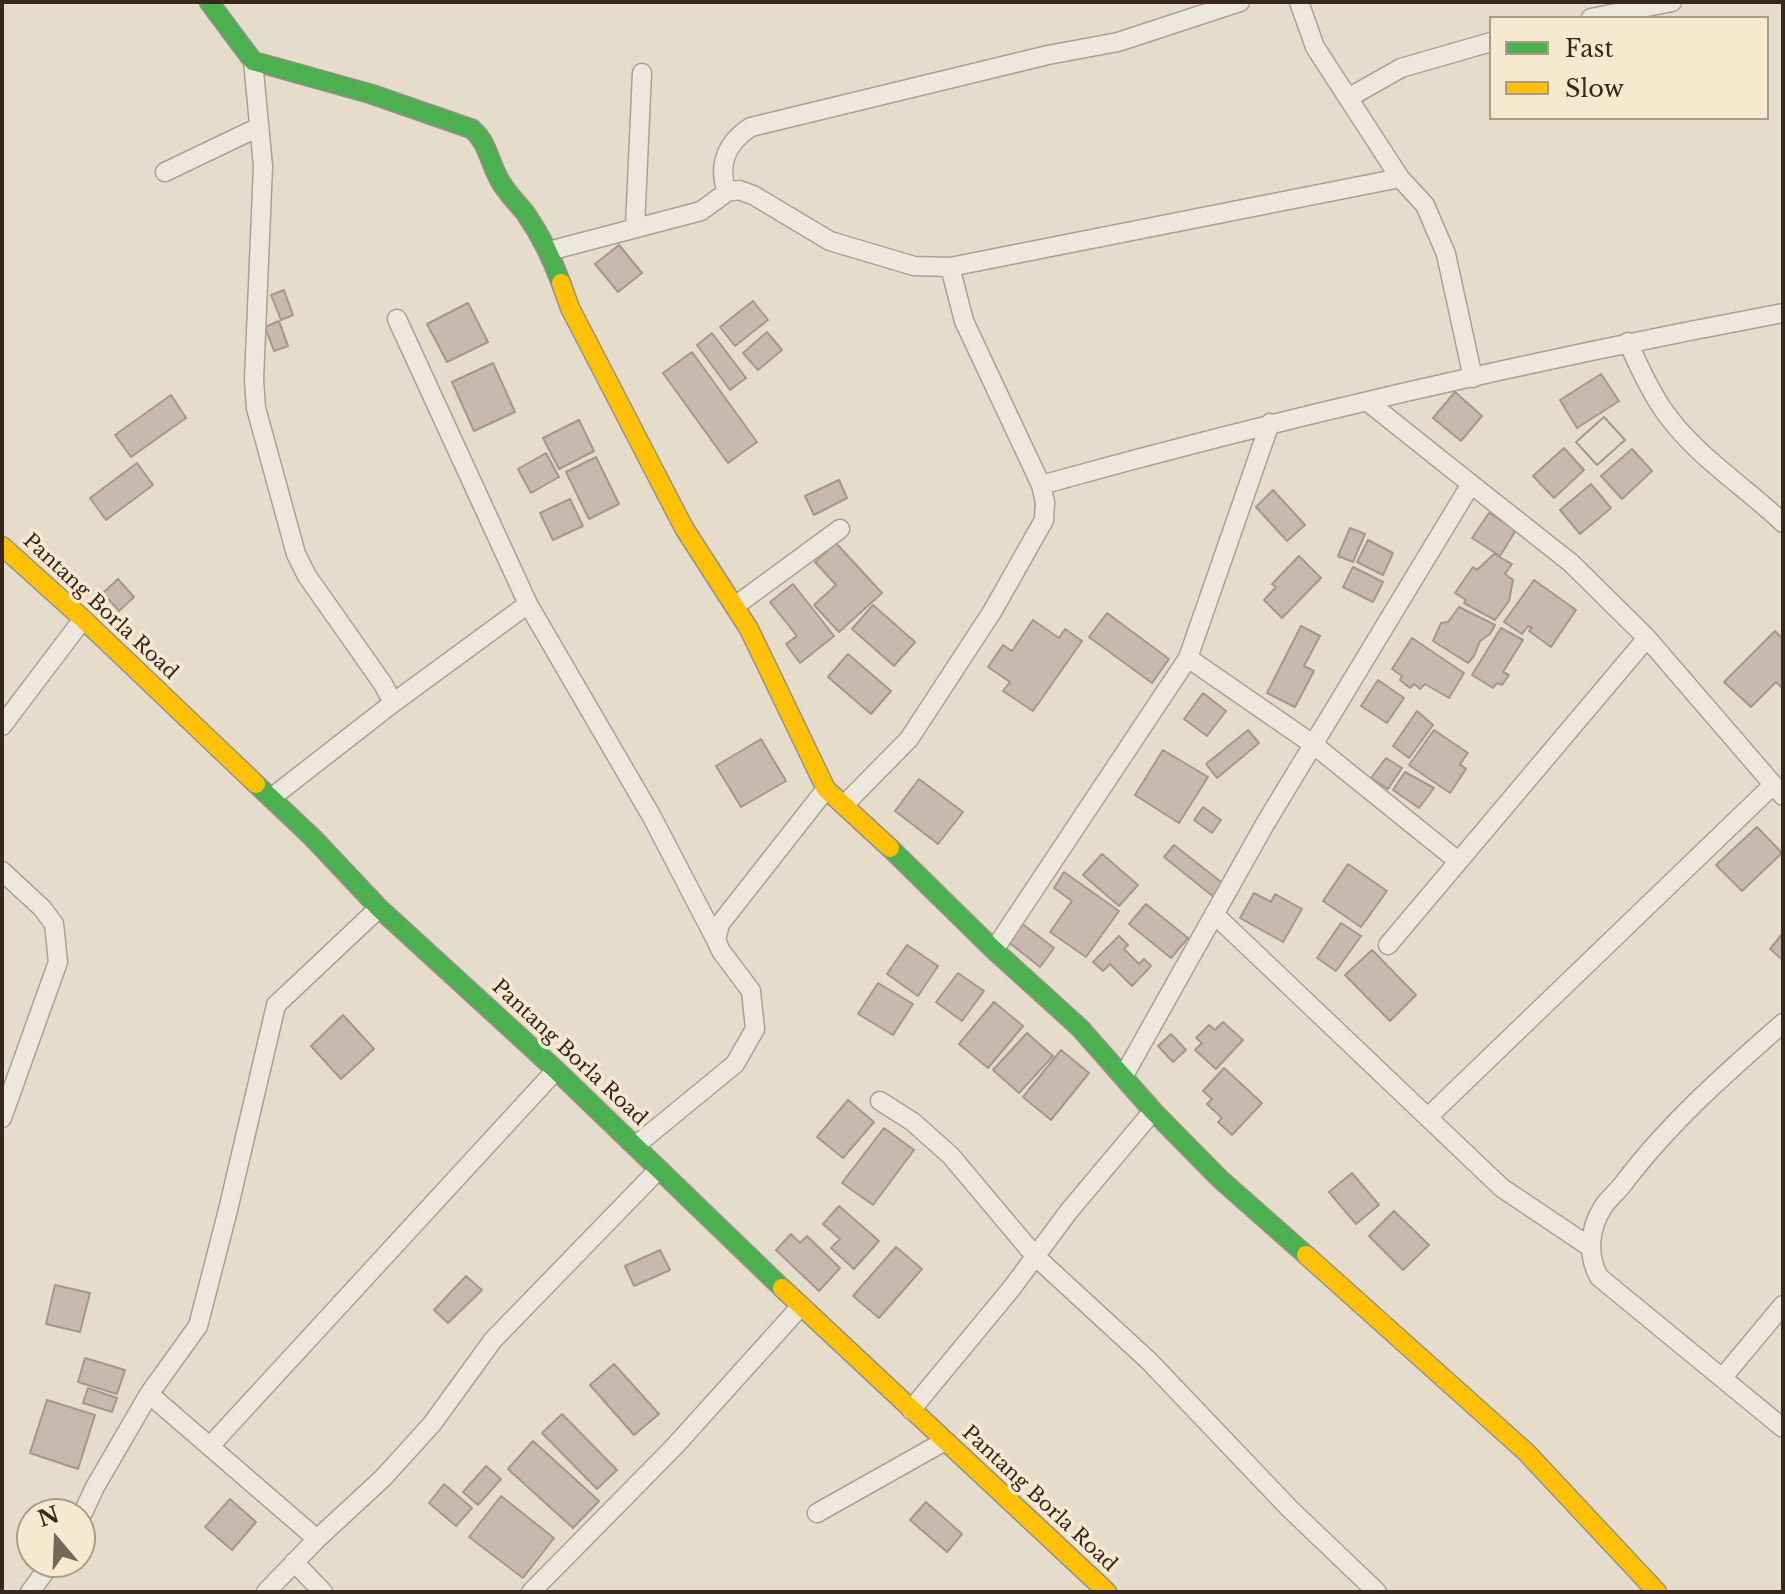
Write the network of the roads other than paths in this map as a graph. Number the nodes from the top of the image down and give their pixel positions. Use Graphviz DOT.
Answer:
graph roads {
  1 [pos="209,2"];
  2 [pos="1240,2"];
  3 [pos="1299,2"];
  4 [pos="1672,2"];
  5 [pos="1601,16"];
  6 [pos="1489,43"];
  7 [pos="253,61"];
  8 [pos="642,73"];
  9 [pos="1348,98"];
  10 [pos="259,127"];
  11 [pos="165,172"];
  12 [pos="1400,178"];
  13 [pos="727,192"];
  14 [pos="635,227"];
  15 [pos="549,251"];
  16 [pos="950,267"];
  17 [pos="1783,313"];
  18 [pos="397,319"];
  19 [pos="1628,342"];
  20 [pos="1473,378"];
  21 [pos="1368,402"];
  22 [pos="1270,423"];
  23 [pos="1471,484"];
  24 [pos="1041,485"];
  25 [pos="1783,523"];
  26 [pos="840,529"];
  27 [pos="2,546"];
  28 [pos="528,604"];
  29 [pos="735,606"];
  30 [pos="83,619"];
  31 [pos="1647,638"];
  32 [pos="1188,658"];
  33 [pos="393,703"];
  34 [pos="2,726"];
  35 [pos="1314,745"];
  36 [pos="826,789"];
  37 [pos="1778,791"];
  38 [pos="271,798"];
  39 [pos="845,804"];
  40 [pos="1458,861"];
  41 [pos="2,871"];
  42 [pos="379,908"];
  43 [pos="1214,914"];
  44 [pos="716,940"];
  45 [pos="1388,945"];
  46 [pos="994,950"];
  47 [pos="1783,1023"];
  48 [pos="556,1070"];
  49 [pos="1123,1077"];
  50 [pos="880,1101"];
  51 [pos="1153,1111"];
  52 [pos="1429,1116"];
  53 [pos="2,1118"];
  54 [pos="635,1146"];
  55 [pos="659,1169"];
  56 [pos="1590,1247"];
  57 [pos="1035,1256"];
  58 [pos="1783,1305"];
  59 [pos="801,1306"];
  60 [pos="1723,1377"];
  61 [pos="149,1394"];
  62 [pos="911,1410"];
  63 [pos="1783,1428"];
  64 [pos="945,1441"];
  65 [pos="211,1445"];
  66 [pos="90,1498"];
  67 [pos="817,1513"];
  68 [pos="317,1539"];
  69 [pos="294,1562"];
  70 [pos="266,1592"];
  71 [pos="323,1592"];
  72 [pos="531,1592"];
  73 [pos="1107,1592"];
  74 [pos="1377,1592"];
  75 [pos="1657,1592"];
  1 -- 7 [label="street"];
  2 -- 13 [label="street"];
  3 -- 9 [label="street"];
  4 -- 5 [label="street"];
  6 -- 9 [label="street"];
  7 -- 10 [label="street"];
  7 -- 15 [label="street"];
  8 -- 14 [label="street"];
  9 -- 12 [label="street"];
  10 -- 11 [label="street"];
  10 -- 33 [label="street"];
  12 -- 16 [label="street"];
  12 -- 20 [label="street"];
  13 -- 14 [label="street"];
  13 -- 16 [label="street"];
  14 -- 15 [label="street"];
  15 -- 29 [label="street"];
  16 -- 24 [label="street"];
  17 -- 19 [label="street"];
  18 -- 28 [label="street"];
  19 -- 20 [label="street"];
  19 -- 25 [label="street"];
  20 -- 21 [label="street"];
  21 -- 22 [label="street"];
  21 -- 23 [label="street"];
  22 -- 24 [label="street"];
  22 -- 32 [label="street"];
  23 -- 31 [label="street"];
  23 -- 35 [label="street"];
  24 -- 39 [label="street"];
  26 -- 29 [label="street"];
  27 -- 30 [label="street, Pantang Borla Road"];
  28 -- 33 [label="street"];
  28 -- 44 [label="street"];
  29 -- 36 [label="street"];
  30 -- 34 [label="street"];
  30 -- 38 [label="street, Pantang Borla Road"];
  31 -- 37 [label="street"];
  31 -- 40 [label="street"];
  32 -- 35 [label="street"];
  32 -- 46 [label="street"];
  33 -- 38 [label="street"];
  35 -- 40 [label="street"];
  35 -- 43 [label="street"];
  36 -- 39 [label="street"];
  36 -- 44 [label="street"];
  37 -- 52 [label="street"];
  38 -- 42 [label="street, Pantang Borla Road"];
  39 -- 46 [label="street"];
  40 -- 45 [label="street"];
  41 -- 53 [label="street"];
  42 -- 48 [label="street, Pantang Borla Road"];
  42 -- 61 [label="street"];
  43 -- 49 [label="street"];
  43 -- 52 [label="street"];
  44 -- 54 [label="street"];
  46 -- 49 [label="street"];
  47 -- 56 [label="street"];
  48 -- 54 [label="street, Pantang Borla Road"];
  48 -- 65 [label="street"];
  49 -- 51 [label="street"];
  50 -- 57 [label="street"];
  51 -- 57 [label="street"];
  51 -- 75 [label="street"];
  52 -- 56 [label="street"];
  54 -- 55 [label="street, Pantang Borla Road"];
  55 -- 59 [label="street, Pantang Borla Road"];
  55 -- 68 [label="street"];
  56 -- 60 [label="street"];
  57 -- 62 [label="street"];
  57 -- 74 [label="street"];
  58 -- 60 [label="street"];
  59 -- 62 [label="street, Pantang Borla Road"];
  59 -- 72 [label="street"];
  60 -- 63 [label="street"];
  61 -- 65 [label="street"];
  61 -- 66 [label="street"];
  62 -- 64 [label="street, Pantang Borla Road"];
  64 -- 67 [label="street"];
  64 -- 73 [label="street, Pantang Borla Road"];
  65 -- 68 [label="street"];
  68 -- 69 [label="street"];
  69 -- 70 [label="street"];
  69 -- 71 [label="street"];
}
